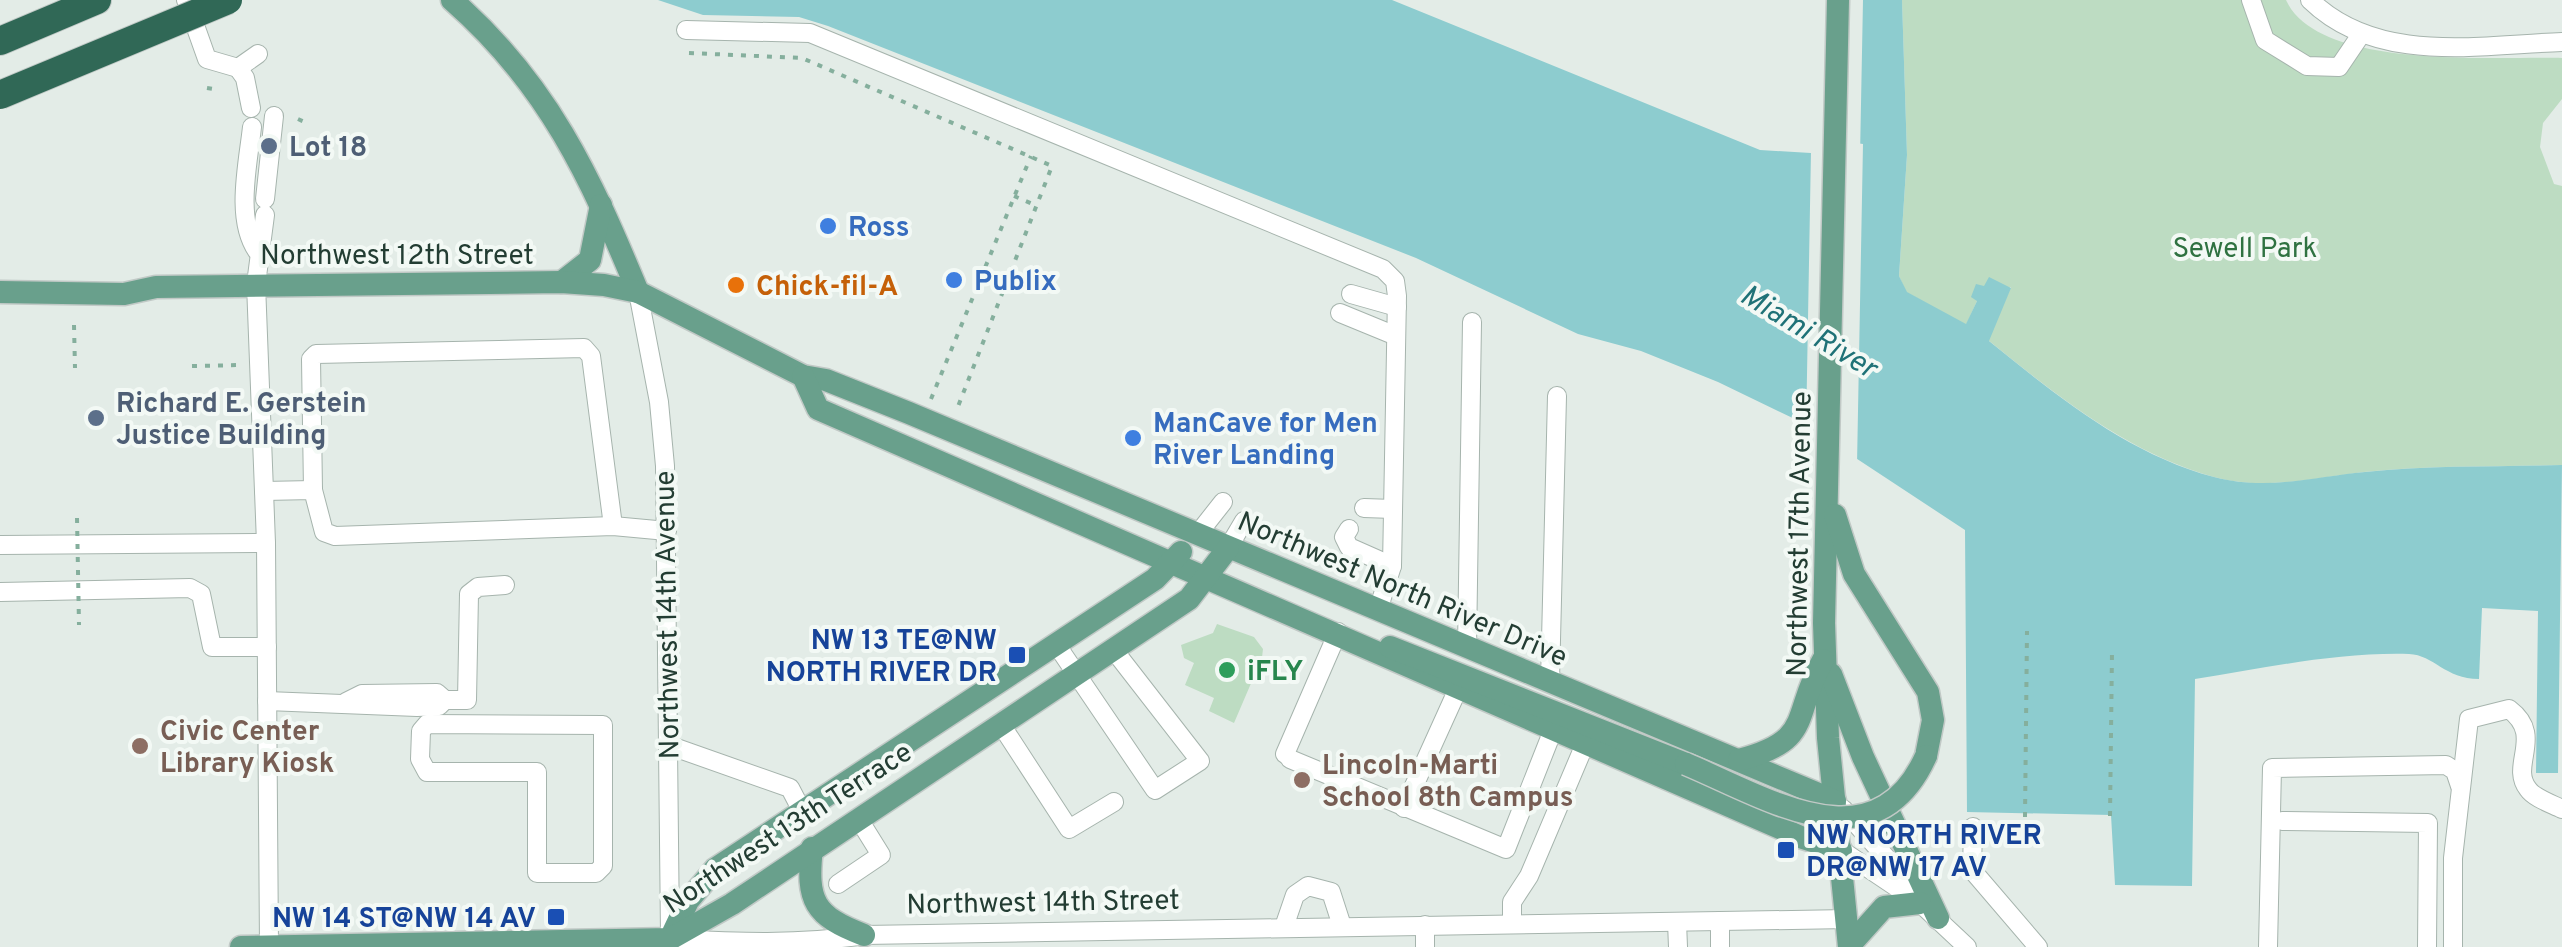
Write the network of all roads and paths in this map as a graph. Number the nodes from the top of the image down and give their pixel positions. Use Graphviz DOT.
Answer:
graph roads {
  1 [pos="98,0"];
  2 [pos="186,0"];
  3 [pos="228,0"];
  4 [pos="452,0"];
  5 [pos="1838,0"];
  6 [pos="2252,0"];
  7 [pos="2310,0"];
  8 [pos="686,30"];
  9 [pos="2360,36"];
  10 [pos="0,41"];
  11 [pos="2562,42"];
  12 [pos="689,53"];
  13 [pos="258,54"];
  14 [pos="238,68"];
  15 [pos="0,95"];
  16 [pos="274,116"];
  17 [pos="298,120"];
  18 [pos="308,124"];
  19 [pos="1031,156"];
  20 [pos="1014,196"];
  21 [pos="601,201"];
  22 [pos="1035,206"];
  23 [pos="257,251"];
  24 [pos="562,282"];
  25 [pos="256,284"];
  26 [pos="0,290"];
  27 [pos="638,292"];
  28 [pos="1350,294"];
  29 [pos="1397,307"];
  30 [pos="1340,314"];
  31 [pos="1472,322"];
  32 [pos="74,325"];
  33 [pos="1396,336"];
  34 [pos="242,365"];
  35 [pos="192,366"];
  36 [pos="75,368"];
  37 [pos="803,376"];
  38 [pos="1557,396"];
  39 [pos="931,398"];
  40 [pos="957,409"];
  41 [pos="1830,488"];
  42 [pos="313,490"];
  43 [pos="264,491"];
  44 [pos="1223,502"];
  45 [pos="1364,508"];
  46 [pos="1393,509"];
  47 [pos="77,518"];
  48 [pos="1244,521"];
  49 [pos="612,526"];
  50 [pos="667,530"];
  51 [pos="1349,530"];
  52 [pos="1197,535"];
  53 [pos="266,543"];
  54 [pos="0,545"];
  55 [pos="1228,548"];
  56 [pos="1172,560"];
  57 [pos="1392,566"];
  58 [pos="1207,578"];
  59 [pos="505,585"];
  60 [pos="0,592"];
  61 [pos="1378,610"];
  62 [pos="79,624"];
  63 [pos="2027,631"];
  64 [pos="1338,632"];
  65 [pos="1056,644"];
  66 [pos="1468,647"];
  67 [pos="267,648"];
  68 [pos="1114,649"];
  69 [pos="2112,651"];
  70 [pos="1824,657"];
  71 [pos="1077,673"];
  72 [pos="1550,681"];
  73 [pos="1457,692"];
  74 [pos="467,700"];
  75 [pos="267,701"];
  76 [pos="1000,723"];
  77 [pos="468,724"];
  78 [pos="1553,730"];
  79 [pos="668,744"];
  80 [pos="1584,744"];
  81 [pos="1739,760"];
  82 [pos="2460,786"];
  83 [pos="1835,801"];
  84 [pos="1114,802"];
  85 [pos="1404,808"];
  86 [pos="802,810"];
  87 [pos="2562,810"];
  88 [pos="2110,816"];
  89 [pos="2024,817"];
  90 [pos="858,818"];
  91 [pos="2282,821"];
  92 [pos="1973,828"];
  93 [pos="812,848"];
  94 [pos="1841,850"];
  95 [pos="838,884"];
  96 [pos="1929,910"];
  97 [pos="1848,920"];
  98 [pos="1720,921"];
  99 [pos="1677,922"];
  100 [pos="1512,924"];
  101 [pos="1425,925"];
  102 [pos="1342,926"];
  103 [pos="1284,927"];
  104 [pos="864,934"];
  105 [pos="1157,938"];
  106 [pos="670,944"];
  107 [pos="269,946"];
  108 [pos="321,946"];
  109 [pos="1849,946"];
  110 [pos="241,947"];
  111 [pos="1425,947"];
  112 [pos="1678,947"];
  113 [pos="1720,947"];
  114 [pos="1967,947"];
  115 [pos="2038,947"];
  116 [pos="2268,947"];
  117 [pos="2427,947"];
  118 [pos="2453,947"];
  1 -- 10 [label="highway"];
  2 -- 14 [label="street"];
  3 -- 15 [label="highway, bridge"];
  4 -- 21 [label="main road"];
  5 -- 41 [label="main road, Northwest 17th Avenue"];
  6 -- 9 [label="street"];
  7 -- 9 [label="street"];
  8 -- 29 [label="street"];
  9 -- 11 [label="street"];
  12 -- 19 [label="path"];
  13 -- 14 [label="street"];
  14 -- 23 [label="street"];
  16 -- 23 [label="street"];
  17 -- 18 [label="path"];
  19 -- 20 [label="path"];
  19 -- 22 [label="path"];
  20 -- 22 [label="path"];
  20 -- 39 [label="path"];
  21 -- 24 [label="main road"];
  21 -- 27 [label="main road"];
  22 -- 40 [label="path"];
  23 -- 25 [label="street"];
  24 -- 25 [label="main road, Northwest 12th Street"];
  24 -- 27 [label="main road, Northwest 12th Street"];
  25 -- 26 [label="main road, Northwest 12th Street"];
  25 -- 43 [label="street"];
  27 -- 37 [label="main road, Northwest North River Drive"];
  27 -- 50 [label="street, Northwest 14th Avenue"];
  28 -- 29 [label="street"];
  29 -- 33 [label="street"];
  30 -- 33 [label="street"];
  31 -- 66 [label="street"];
  32 -- 36 [label="path"];
  33 -- 46 [label="street"];
  34 -- 35 [label="path"];
  37 -- 52 [label="main road, Northwest North River Drive"];
  37 -- 56 [label="main road, Northwest North River Drive"];
  38 -- 72 [label="street"];
  41 -- 64 [label="main road, bridge"];
  41 -- 70 [label="main road, Northwest 17th Avenue"];
  42 -- 43 [label="street"];
  42 -- 49 [label="street"];
  42 -- 49 [label="street"];
  43 -- 53 [label="street"];
  44 -- 52 [label="street"];
  45 -- 46 [label="street"];
  46 -- 57 [label="street"];
  47 -- 62 [label="path, bridge"];
  48 -- 55 [label="street"];
  49 -- 50 [label="street"];
  50 -- 79 [label="street, Northwest 14th Avenue"];
  51 -- 57 [label="street"];
  52 -- 55 [label="main road, Northwest North River Drive"];
  52 -- 56 [label="main road, Northwest 13th Terrace"];
  53 -- 54 [label="street"];
  53 -- 67 [label="street"];
  55 -- 58 [label="main road, Northwest 13th Terrace"];
  55 -- 61 [label="main road, Northwest North River Drive"];
  56 -- 58 [label="main road, Northwest North River Drive"];
  56 -- 65 [label="main road, Northwest 13th Terrace"];
  57 -- 61 [label="street"];
  58 -- 64 [label="main road, Northwest North River Drive"];
  58 -- 68 [label="main road, Northwest 13th Terrace"];
  59 -- 74 [label="street"];
  60 -- 67 [label="street"];
  61 -- 66 [label="main road, Northwest North River Drive"];
  63 -- 89 [label="path"];
  64 -- 73 [label="main road, Northwest North River Drive"];
  64 -- 85 [label="street"];
  65 -- 71 [label="street"];
  65 -- 86 [label="main road, Northwest 13th Terrace"];
  66 -- 72 [label="main road, Northwest North River Drive"];
  67 -- 75 [label="street"];
  68 -- 71 [label="main road, Northwest 13th Terrace"];
  68 -- 71 [label="street"];
  69 -- 88 [label="path"];
  70 -- 81 [label="main road"];
  70 -- 83 [label="main road, Northwest 17th Avenue"];
  70 -- 96 [label="main road"];
  71 -- 76 [label="main road, Northwest 13th Terrace"];
  72 -- 81 [label="main road, Northwest North River Drive"];
  73 -- 78 [label="main road, Northwest North River Drive"];
  73 -- 85 [label="street"];
  74 -- 75 [label="street"];
  74 -- 77 [label="street"];
  75 -- 107 [label="street"];
  76 -- 84 [label="street"];
  76 -- 90 [label="main road, Northwest 13th Terrace"];
  77 -- 77 [label="street"];
  78 -- 80 [label="main road, Northwest North River Drive"];
  78 -- 85 [label="street"];
  79 -- 86 [label="street"];
  79 -- 106 [label="street, Northwest 14th Avenue"];
  80 -- 94 [label="main road, Northwest North River Drive"];
  80 -- 100 [label="street"];
  81 -- 83 [label="main road, Northwest North River Drive"];
  82 -- 87 [label="street"];
  82 -- 116 [label="street"];
  82 -- 118 [label="street"];
  83 -- 94 [label="main road, Northwest 17th Avenue"];
  83 -- 96 [label="street, Northwest North River Drive"];
  86 -- 106 [label="main road, Northwest 13th Terrace"];
  90 -- 93 [label="main road, Northwest 13th Terrace"];
  90 -- 95 [label="street"];
  91 -- 117 [label="street"];
  92 -- 115 [label="street"];
  93 -- 104 [label="main road"];
  93 -- 106 [label="main road, Northwest 13th Terrace"];
  94 -- 96 [label="street, Northwest North River Drive"];
  94 -- 97 [label="main road, Northwest 17th Avenue"];
  96 -- 109 [label="main road"];
  96 -- 114 [label="street, Northwest North River Drive"];
  97 -- 98 [label="street, Northwest 14th Street"];
  97 -- 109 [label="main road, Northwest 17th Avenue"];
  98 -- 99 [label="street, Northwest 14th Street"];
  98 -- 113 [label="street"];
  99 -- 100 [label="street, Northwest 14th Street"];
  99 -- 112 [label="street"];
  100 -- 101 [label="street, Northwest 14th Street"];
  101 -- 102 [label="street, Northwest 14th Street"];
  101 -- 111 [label="street"];
  102 -- 103 [label="street, Northwest 14th Street"];
  102 -- 103 [label="street"];
  103 -- 105 [label="street, Northwest 14th Street"];
  104 -- 105 [label="street, Northwest 14th Street"];
  104 -- 106 [label="street, Northwest 14th Street"];
  106 -- 108 [label="main road, Northwest 14th Street"];
  107 -- 108 [label="main road, Northwest 14th Street"];
  107 -- 110 [label="main road, Northwest 14th Street"];
}
